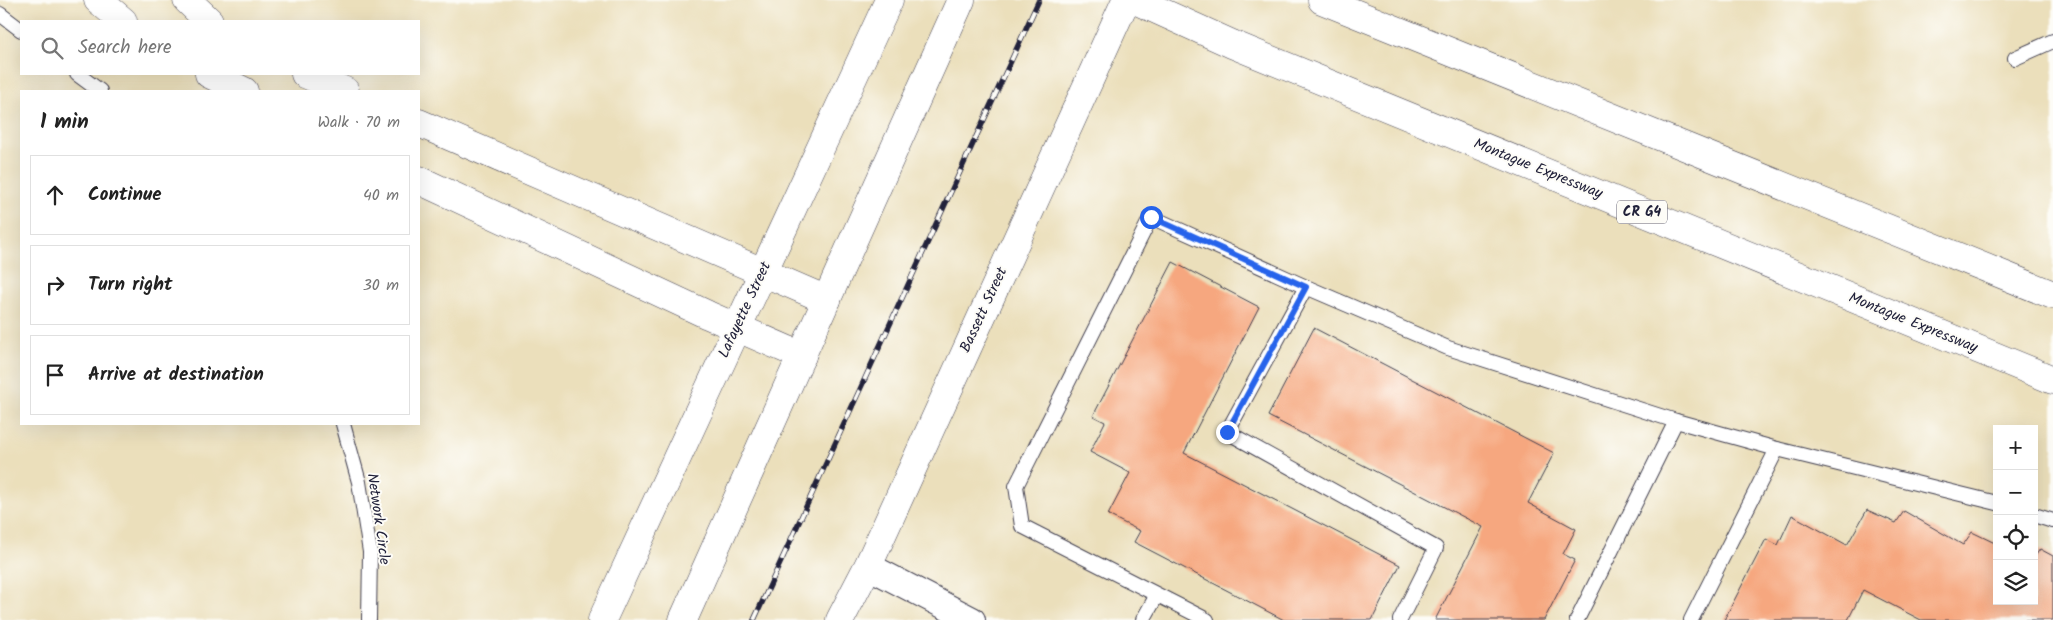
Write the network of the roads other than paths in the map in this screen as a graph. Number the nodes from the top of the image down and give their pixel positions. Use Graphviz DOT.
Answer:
graph roads {
  1 [pos="98,0"];
  2 [pos="187,0"];
  3 [pos="889,0"];
  4 [pos="961,0"];
  5 [pos="1126,0"];
  6 [pos="1135,0"];
  7 [pos="1322,0"];
  8 [pos="0,14"];
  9 [pos="123,20"];
  10 [pos="208,20"];
  11 [pos="20,29"];
  12 [pos="2053,41"];
  13 [pos="2015,58"];
  14 [pos="78,75"];
  15 [pos="212,75"];
  16 [pos="308,75"];
  17 [pos="99,90"];
  18 [pos="242,90"];
  19 [pos="344,90"];
  20 [pos="420,123"];
  21 [pos="420,180"];
  22 [pos="761,273"];
  23 [pos="1306,287"];
  24 [pos="2053,295"];
  25 [pos="827,300"];
  26 [pos="736,328"];
  27 [pos="802,356"];
  28 [pos="2053,380"];
  29 [pos="1676,421"];
  30 [pos="343,425"];
  31 [pos="1777,450"];
  32 [pos="1993,502"];
  33 [pos="2038,516"];
  34 [pos="2053,521"];
  35 [pos="868,566"];
  36 [pos="1157,595"];
  37 [pos="369,620"];
  38 [pos="602,620"];
  39 [pos="683,620"];
  40 [pos="840,620"];
  41 [pos="972,620"];
  42 [pos="1143,620"];
  43 [pos="1207,620"];
  44 [pos="1400,620"];
  45 [pos="1577,620"];
  46 [pos="1691,620"];
  1 -- 9 [label="main road"];
  2 -- 10 [label="main road"];
  3 -- 22 [label="main road, Lafayette Street"];
  4 -- 25 [label="main road"];
  5 -- 35 [label="main road, Bassett Street"];
  6 -- 28 [label="main road, Montague Expressway / CR G4"];
  7 -- 24 [label="main road"];
  8 -- 11 [label="lane"];
  12 -- 13 [label="lane"];
  14 -- 17 [label="lane"];
  15 -- 18 [label="main road"];
  16 -- 19 [label="main road"];
  20 -- 22 [label="main road"];
  21 -- 26 [label="main road"];
  22 -- 25 [label="main road"];
  22 -- 26 [label="main road, Lafayette Street"];
  23 -- 29 [label="lane"];
  23 -- 36 [label="lane"];
  23 -- 44 [label="lane"];
  25 -- 27 [label="main road"];
  26 -- 27 [label="main road"];
  26 -- 38 [label="main road, Lafayette Street"];
  27 -- 39 [label="main road"];
  29 -- 31 [label="lane"];
  29 -- 45 [label="lane"];
  30 -- 37 [label="lane, Network Circle"];
  31 -- 32 [label="lane"];
  31 -- 46 [label="lane"];
  33 -- 34 [label="lane"];
  35 -- 40 [label="main road, Bassett Street"];
  35 -- 41 [label="street"];
  36 -- 42 [label="lane"];
  36 -- 43 [label="lane"];
}
